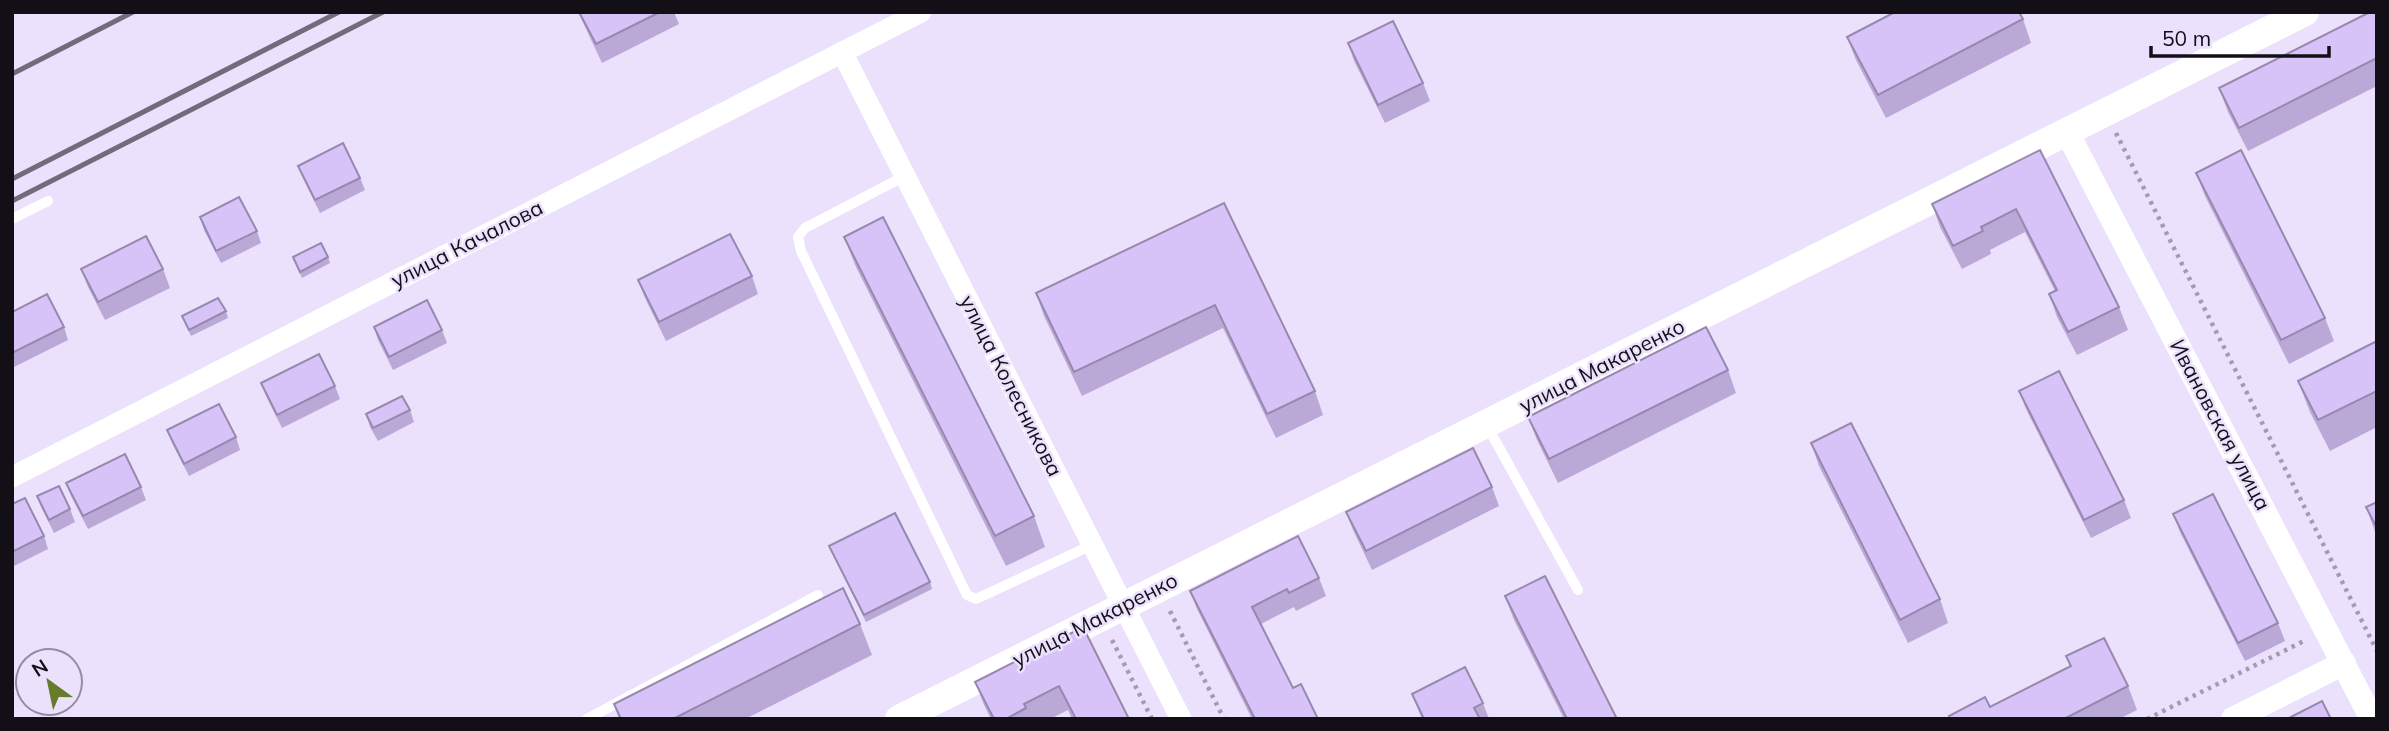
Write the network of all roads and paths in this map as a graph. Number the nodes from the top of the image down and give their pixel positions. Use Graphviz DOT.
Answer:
graph roads {
  1 [pos="921,12"];
  2 [pos="2305,12"];
  3 [pos="842,52"];
  4 [pos="2105,113"];
  5 [pos="2067,132"];
  6 [pos="905,176"];
  7 [pos="48,201"];
  8 [pos="12,219"];
  9 [pos="1486,424"];
  10 [pos="12,477"];
  11 [pos="1092,545"];
  12 [pos="1159,588"];
  13 [pos="1578,590"];
  14 [pos="818,595"];
  15 [pos="1112,612"];
  16 [pos="2307,639"];
  17 [pos="2377,651"];
  18 [pos="2344,663"];
  19 [pos="587,719"];
  20 [pos="899,719"];
  21 [pos="1152,719"];
  22 [pos="1181,719"];
  23 [pos="1224,719"];
  24 [pos="2147,719"];
  25 [pos="2233,719"];
  26 [pos="2372,719"];
  1 -- 3 [label="street, улица Качалова"];
  2 -- 4 [label="main road, улица Макаренко"];
  3 -- 6 [label="street, улица Колесникова"];
  3 -- 10 [label="street, улица Качалова"];
  4 -- 5 [label="main road, улица Макаренко"];
  4 -- 17 [label="path"];
  5 -- 9 [label="main road, улица Макаренко"];
  5 -- 18 [label="street, Ивановская улица"];
  6 -- 11 [label="street, улица Колесникова"];
  6 -- 11 [label="lane"];
  7 -- 8 [label="lane"];
  9 -- 12 [label="main road, улица Макаренко"];
  9 -- 13 [label="lane"];
  11 -- 15 [label="street, улица Колесникова"];
  12 -- 15 [label="main road, улица Макаренко"];
  12 -- 23 [label="path"];
  14 -- 19 [label="lane"];
  15 -- 20 [label="main road, улица Макаренко"];
  15 -- 21 [label="path"];
  15 -- 22 [label="street, улица Колесникова"];
  16 -- 24 [label="path"];
  18 -- 25 [label="street"];
  18 -- 26 [label="street, Ивановская улица"];
}
